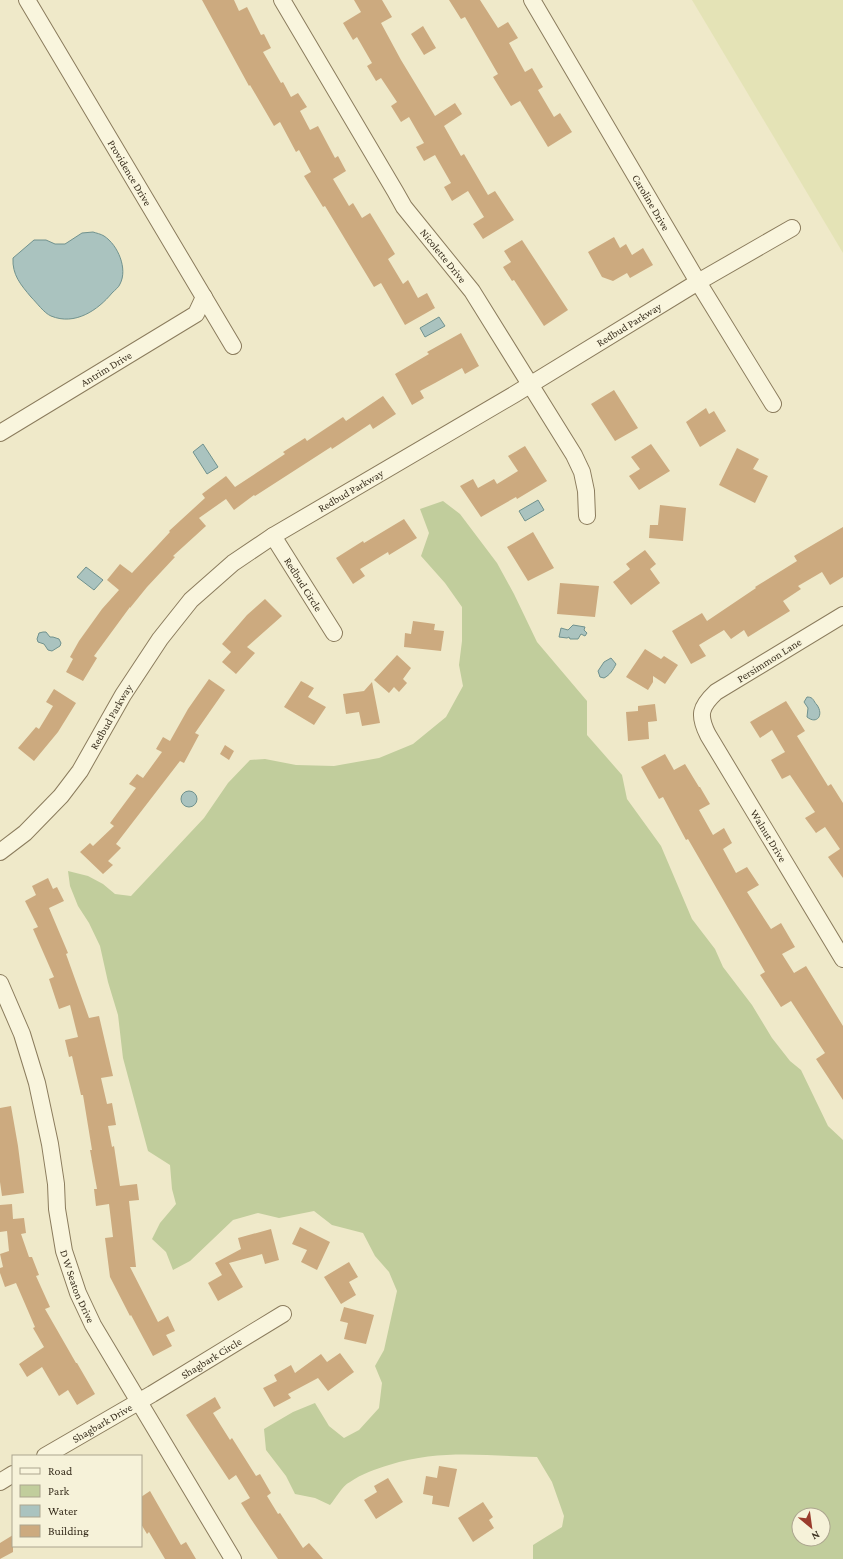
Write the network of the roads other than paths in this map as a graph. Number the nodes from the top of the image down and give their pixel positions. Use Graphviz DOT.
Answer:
graph roads {
  1 [pos="27,0"];
  2 [pos="282,0"];
  3 [pos="532,0"];
  4 [pos="792,228"];
  5 [pos="698,282"];
  6 [pos="204,296"];
  7 [pos="234,346"];
  8 [pos="530,385"];
  9 [pos="773,404"];
  10 [pos="1,430"];
  11 [pos="587,516"];
  12 [pos="273,536"];
  13 [pos="843,615"];
  14 [pos="334,633"];
  15 [pos="701,711"];
  16 [pos="0,852"];
  17 [pos="843,959"];
  18 [pos="0,983"];
  19 [pos="283,1314"];
  20 [pos="138,1402"];
  21 [pos="46,1455"];
  22 [pos="12,1475"];
  23 [pos="0,1482"];
  24 [pos="233,1559"];
  1 -- 6 [label="street, Providence Drive"];
  2 -- 8 [label="street, Nicolette Drive"];
  3 -- 5 [label="street, Caroline Drive"];
  4 -- 5 [label="street, Redbud Parkway"];
  5 -- 8 [label="street, Redbud Parkway"];
  5 -- 9 [label="street, Caroline Drive"];
  6 -- 7 [label="street, Providence Drive"];
  6 -- 10 [label="street, Antrim Drive"];
  8 -- 11 [label="street, Nicolette Drive"];
  8 -- 12 [label="street, Redbud Parkway"];
  12 -- 14 [label="street, Redbud Circle"];
  12 -- 16 [label="street, Redbud Parkway"];
  13 -- 15 [label="street, Persimmon Lane"];
  15 -- 17 [label="street, Walnut Drive"];
  18 -- 20 [label="street, D W Seaton Drive"];
  19 -- 20 [label="street, Shagbark Circle"];
  20 -- 21 [label="street, Shagbark Drive"];
  20 -- 24 [label="street, D W Seaton Drive"];
  22 -- 23 [label="street"];
}
